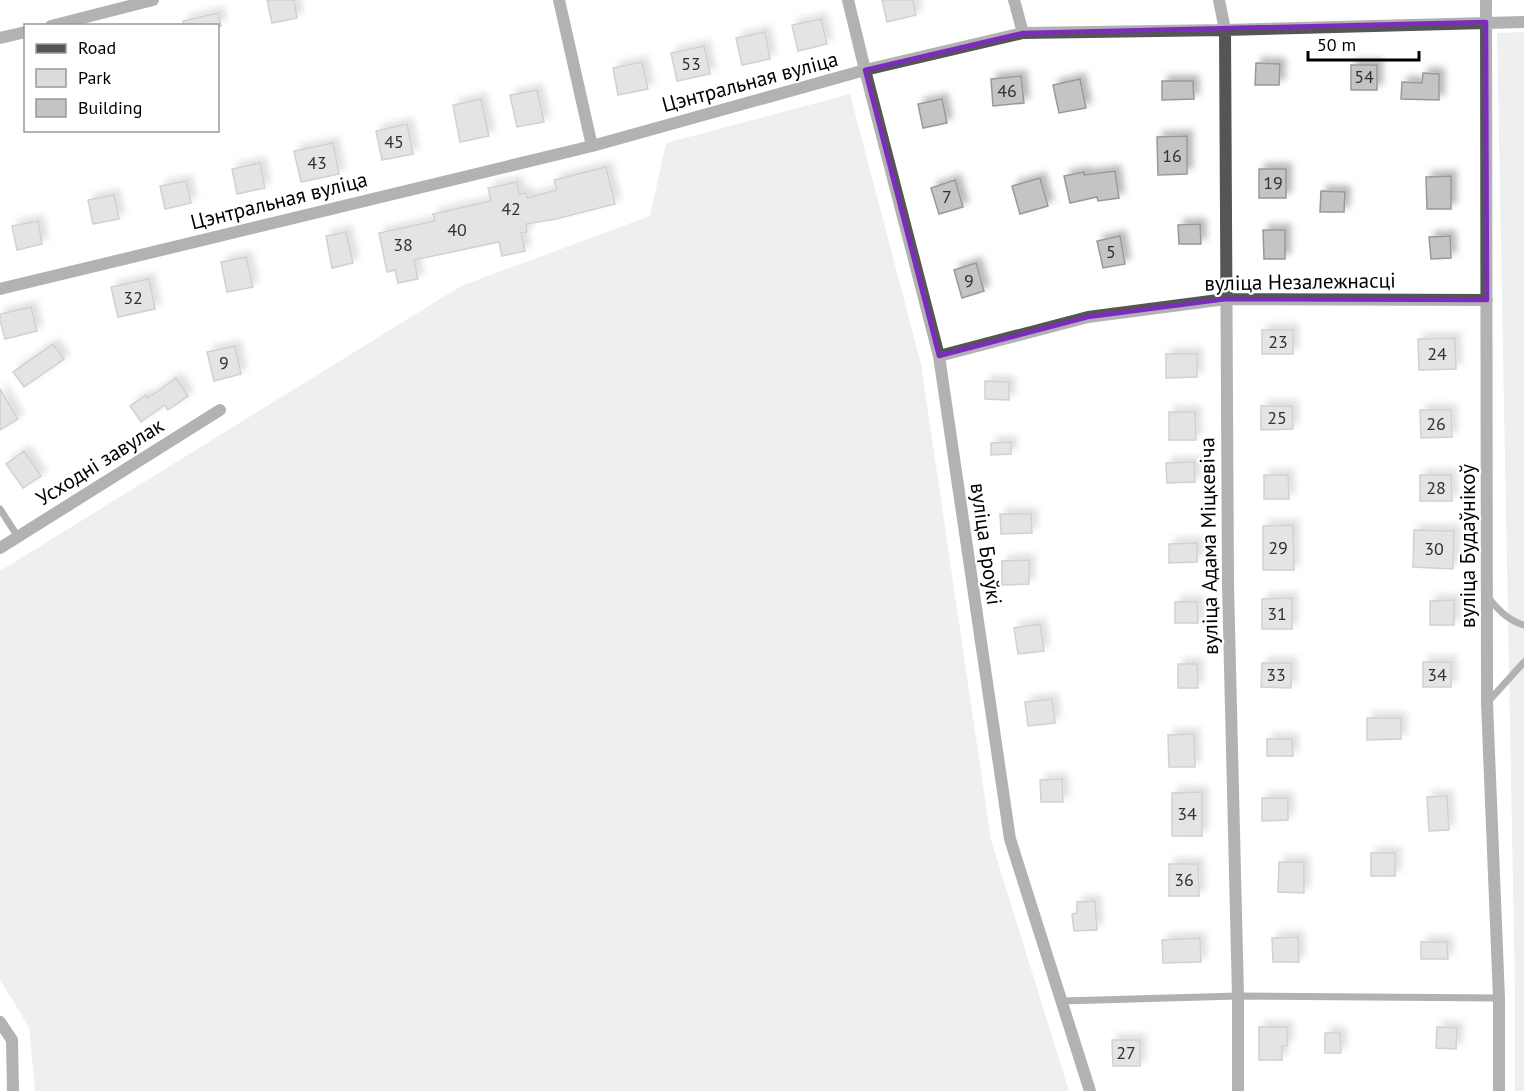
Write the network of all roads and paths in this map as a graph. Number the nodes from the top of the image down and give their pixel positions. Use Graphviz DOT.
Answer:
graph roads {
  1 [pos="153,0"];
  2 [pos="559,0"];
  3 [pos="848,0"];
  4 [pos="1014,0"];
  5 [pos="1219,0"];
  6 [pos="1486,0"];
  7 [pos="1486,22"];
  8 [pos="1524,22"];
  9 [pos="59,24"];
  10 [pos="1225,30"];
  11 [pos="24,32"];
  12 [pos="1023,33"];
  13 [pos="0,38"];
  14 [pos="865,70"];
  15 [pos="592,146"];
  16 [pos="0,289"];
  17 [pos="1226,299"];
  18 [pos="1487,300"];
  19 [pos="939,356"];
  20 [pos="220,410"];
  21 [pos="0,509"];
  22 [pos="18,537"];
  23 [pos="0,548"];
  24 [pos="1488,597"];
  25 [pos="1524,624"];
  26 [pos="1524,662"];
  27 [pos="1487,704"];
  28 [pos="1238,996"];
  29 [pos="1499,998"];
  30 [pos="1062,1001"];
  31 [pos="0,1022"];
  32 [pos="13,1091"];
  33 [pos="1090,1091"];
  34 [pos="1238,1091"];
  35 [pos="1499,1091"];
  1 -- 9 [label="street"];
  2 -- 15 [label="street"];
  3 -- 14 [label="street, вуліца Броўкі"];
  4 -- 12 [label="street"];
  5 -- 10 [label="street, вуліца Адама Міцкевіча"];
  6 -- 7 [label="street, вуліца Будаўнікоў"];
  7 -- 8 [label="street, Цэнтральная вуліца"];
  7 -- 10 [label="street, Цэнтральная вуліца"];
  7 -- 18 [label="street, вуліца Будаўнікоў"];
  10 -- 12 [label="street, Цэнтральная вуліца"];
  10 -- 17 [label="street, вуліца Адама Міцкевіча"];
  11 -- 13 [label="street"];
  12 -- 14 [label="street, Цэнтральная вуліца"];
  14 -- 15 [label="street, Цэнтральная вуліца"];
  14 -- 19 [label="street, вуліца Броўкі"];
  15 -- 16 [label="street, Цэнтральная вуліца"];
  17 -- 18 [label="street, вуліца Незалежнасці"];
  17 -- 19 [label="street, вуліца Незалежнасці"];
  17 -- 28 [label="street, вуліца Адама Міцкевіча"];
  18 -- 24 [label="street, вуліца Будаўнікоў"];
  19 -- 30 [label="street, вуліца Броўкі"];
  20 -- 22 [label="street, Усходні завулак"];
  21 -- 22 [label="lane"];
  22 -- 23 [label="street, Усходні завулак"];
  24 -- 25 [label="lane"];
  24 -- 27 [label="street, вуліца Будаўнікоў"];
  26 -- 27 [label="lane"];
  27 -- 29 [label="street, вуліца Будаўнікоў"];
  28 -- 29 [label="lane"];
  28 -- 30 [label="lane"];
  28 -- 34 [label="street, вуліца Адама Міцкевіча"];
  29 -- 35 [label="street, вуліца Будаўнікоў"];
  30 -- 33 [label="street, вуліца Броўкі"];
  31 -- 32 [label="street"];
}
